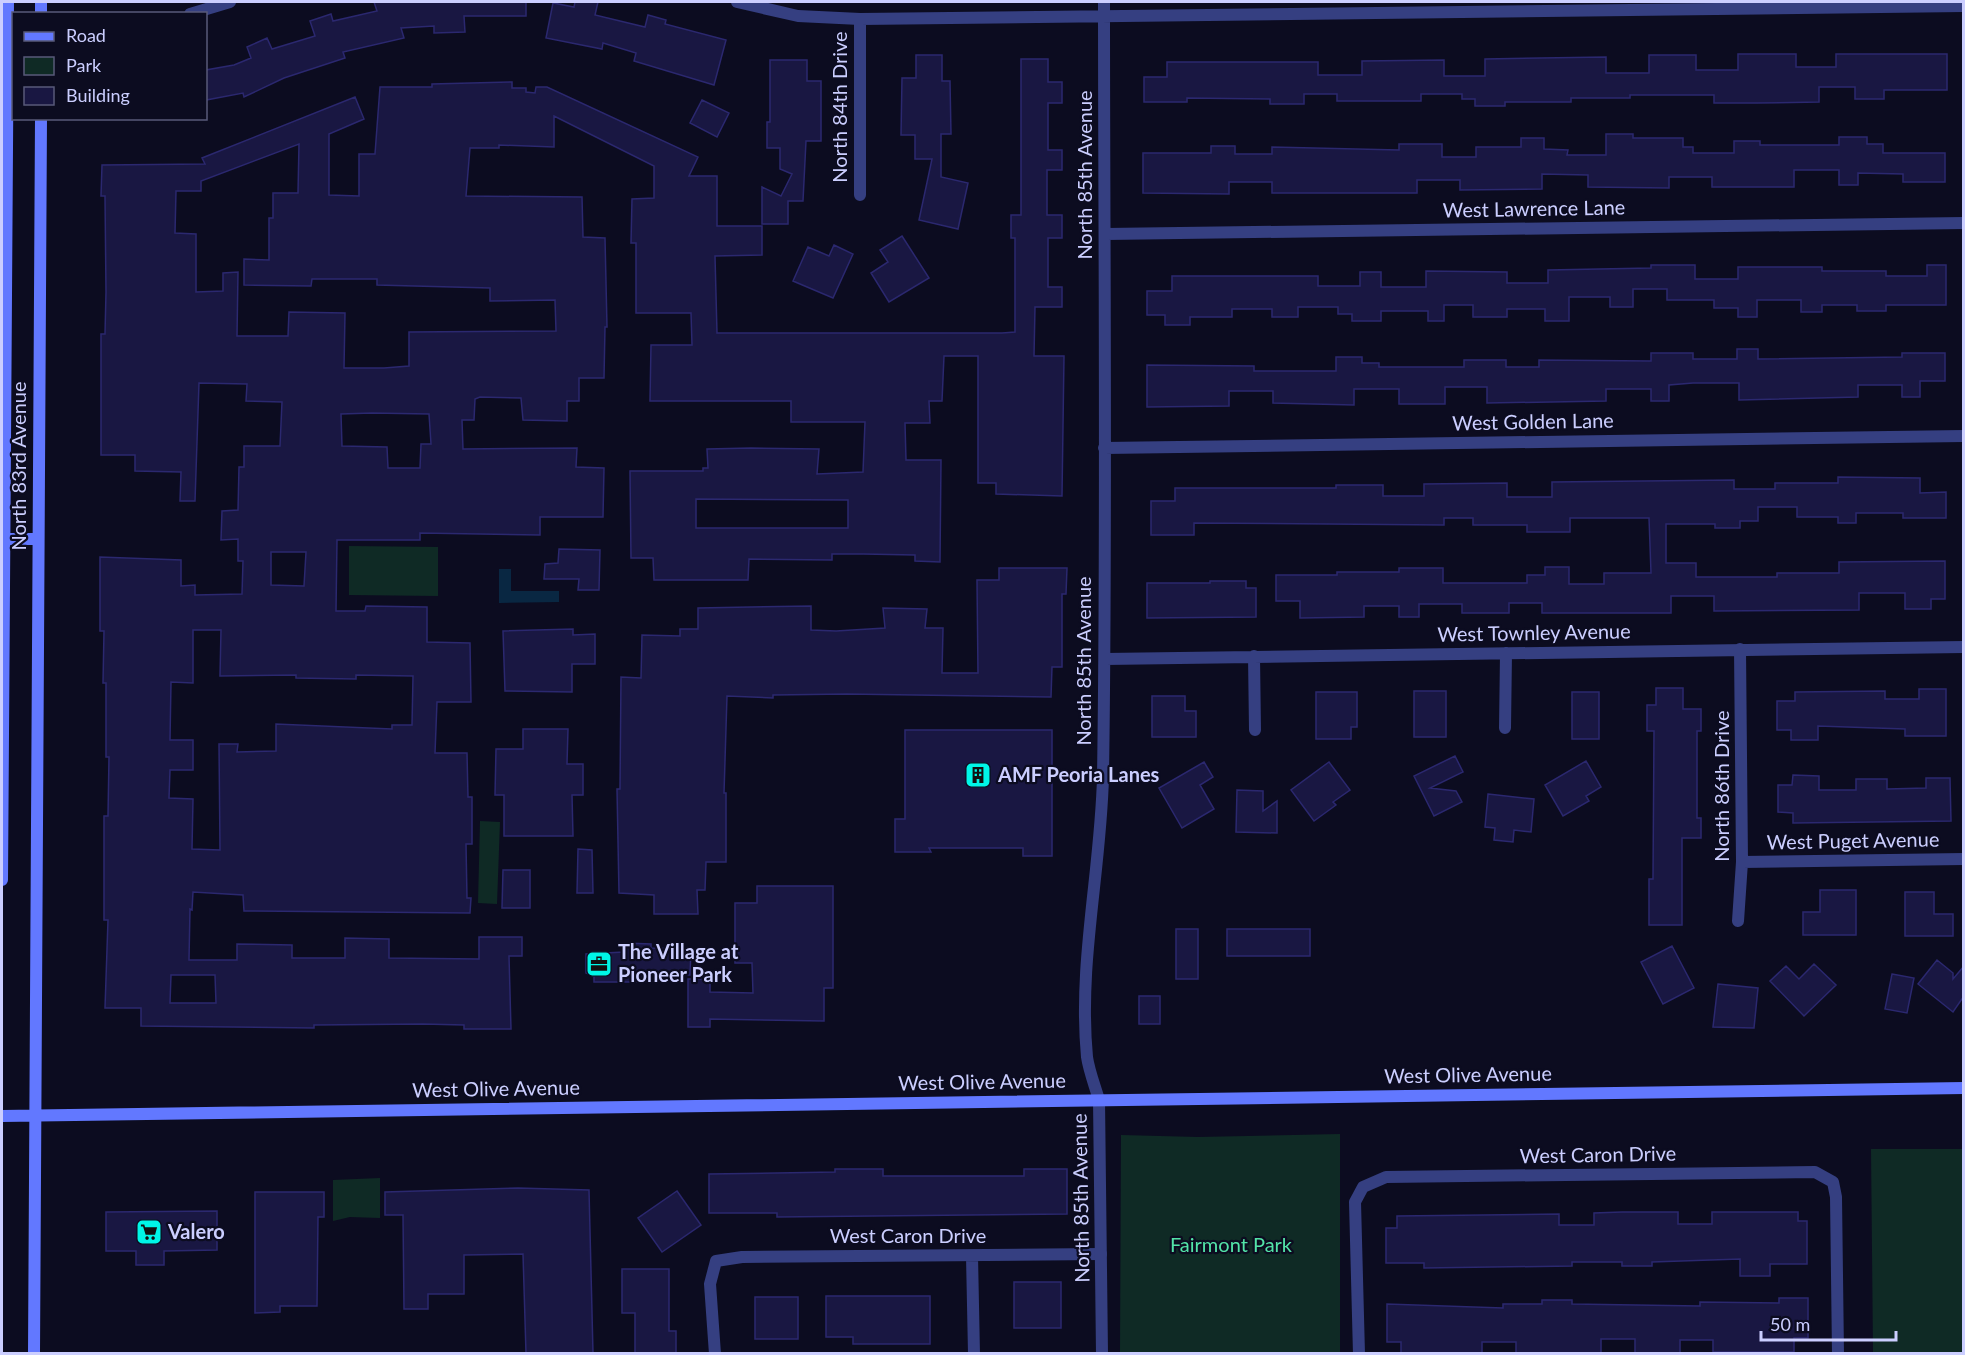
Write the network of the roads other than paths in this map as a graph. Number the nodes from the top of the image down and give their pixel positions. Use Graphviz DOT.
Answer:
graph roads {
  1 [pos="8,2"];
  2 [pos="230,2"];
  3 [pos="737,2"];
  4 [pos="1104,2"];
  5 [pos="216,4"];
  6 [pos="1964,6"];
  7 [pos="195,12"];
  8 [pos="1104,17"];
  9 [pos="860,20"];
  10 [pos="10,28"];
  11 [pos="41,120"];
  12 [pos="860,195"];
  13 [pos="1964,223"];
  14 [pos="1106,234"];
  15 [pos="1964,435"];
  16 [pos="1104,448"];
  17 [pos="3,539"];
  18 [pos="38,539"];
  19 [pos="1964,647"];
  20 [pos="1740,649"];
  21 [pos="1506,653"];
  22 [pos="1254,656"];
  23 [pos="1105,659"];
  24 [pos="1505,728"];
  25 [pos="1255,730"];
  26 [pos="1964,859"];
  27 [pos="1742,861"];
  28 [pos="2,880"];
  29 [pos="1738,921"];
  30 [pos="1964,1088"];
  31 [pos="1099,1100"];
  32 [pos="33,1115"];
  33 [pos="2,1116"];
  34 [pos="1101,1254"];
  35 [pos="972,1256"];
  36 [pos="34,1353"];
  37 [pos="716,1353"];
  38 [pos="974,1353"];
  39 [pos="1102,1353"];
  40 [pos="1359,1353"];
  41 [pos="1838,1353"];
  1 -- 10 [label="main road, North 83rd Avenue"];
  2 -- 5 [label="street"];
  3 -- 9 [label="street"];
  4 -- 8 [label="street, North 85th Avenue"];
  5 -- 7 [label="street"];
  6 -- 8 [label="street"];
  8 -- 9 [label="street"];
  8 -- 14 [label="street, North 85th Avenue"];
  9 -- 12 [label="street, North 84th Drive"];
  10 -- 17 [label="main road, North 83rd Avenue"];
  11 -- 18 [label="main road, North 83rd Avenue"];
  13 -- 14 [label="street, West Lawrence Lane"];
  14 -- 16 [label="street, North 85th Avenue"];
  15 -- 16 [label="street, West Golden Lane"];
  16 -- 23 [label="street, North 85th Avenue"];
  17 -- 18 [label="main road"];
  17 -- 28 [label="main road, North 83rd Avenue"];
  18 -- 32 [label="main road, North 83rd Avenue"];
  19 -- 20 [label="street, West Townley Avenue"];
  20 -- 21 [label="street, West Townley Avenue"];
  20 -- 27 [label="street, North 86th Drive"];
  21 -- 22 [label="street, West Townley Avenue"];
  21 -- 24 [label="street"];
  22 -- 23 [label="street, West Townley Avenue"];
  22 -- 25 [label="street"];
  23 -- 31 [label="street, North 85th Avenue"];
  26 -- 27 [label="street, West Puget Avenue"];
  27 -- 29 [label="street, North 86th Drive"];
  30 -- 31 [label="main road, West Olive Avenue"];
  31 -- 32 [label="main road, West Olive Avenue"];
  31 -- 34 [label="street, North 85th Avenue"];
  32 -- 33 [label="main road, West Olive Avenue"];
  32 -- 36 [label="main road, North 83rd Avenue"];
  34 -- 35 [label="street, West Caron Drive"];
  34 -- 39 [label="street, North 85th Avenue"];
  35 -- 37 [label="street, West Caron Drive"];
  35 -- 38 [label="street"];
  40 -- 41 [label="street, West Caron Drive"];
}
